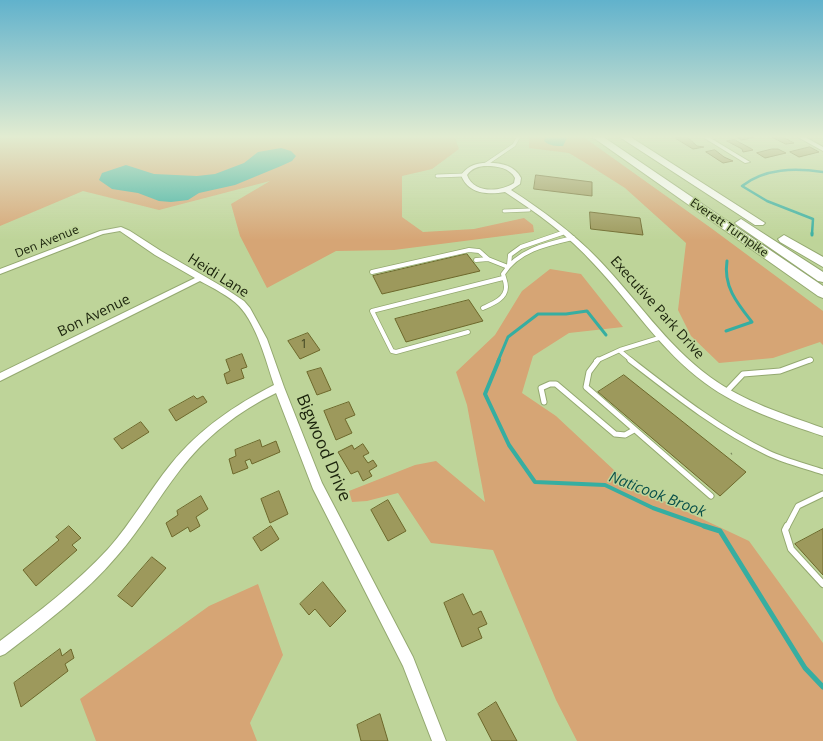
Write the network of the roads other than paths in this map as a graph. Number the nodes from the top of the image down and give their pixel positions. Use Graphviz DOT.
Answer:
graph roads {
  1 [pos="468,171"];
  2 [pos="511,171"];
  3 [pos="645,171"];
  4 [pos="662,171"];
  5 [pos="676,171"];
  6 [pos="464,175"];
  7 [pos="437,176"];
  8 [pos="507,190"];
  9 [pos="529,210"];
  10 [pos="504,211"];
  11 [pos="102,232"];
  12 [pos="570,235"];
  13 [pos="488,259"];
  14 [pos="476,260"];
  15 [pos="823,264"];
  16 [pos="509,266"];
  17 [pos="0,272"];
  18 [pos="372,272"];
  19 [pos="200,278"];
  20 [pos="503,278"];
  21 [pos="823,278"];
  22 [pos="823,293"];
  23 [pos="483,308"];
  24 [pos="468,332"];
  25 [pos="662,337"];
  26 [pos="620,351"];
  27 [pos="811,360"];
  28 [pos="0,377"];
  29 [pos="279,387"];
  30 [pos="726,392"];
  31 [pos="544,402"];
  32 [pos="634,430"];
  33 [pos="823,432"];
  34 [pos="823,472"];
  35 [pos="823,494"];
  36 [pos="711,496"];
  37 [pos="823,584"];
  38 [pos="0,649"];
  39 [pos="439,741"];
  1 -- 6 [label="street"];
  2 -- 8 [label="street"];
  3 -- 22 [label="highway, Everett Turnpike"];
  4 -- 21 [label="highway, Everett Turnpike"];
  5 -- 15 [label="highway"];
  6 -- 7 [label="lane"];
  6 -- 8 [label="street"];
  8 -- 12 [label="street, Executive Park Drive"];
  9 -- 10 [label="lane"];
  11 -- 17 [label="street, Den Avenue"];
  11 -- 19 [label="street, Heidi Lane"];
  12 -- 16 [label="lane"];
  12 -- 16 [label="lane"];
  12 -- 25 [label="street, Executive Park Drive"];
  13 -- 14 [label="lane"];
  13 -- 16 [label="lane"];
  13 -- 18 [label="lane"];
  16 -- 20 [label="lane"];
  19 -- 28 [label="street, Bon Avenue"];
  19 -- 29 [label="street, Heidi Lane"];
  20 -- 23 [label="lane"];
  20 -- 24 [label="lane"];
  25 -- 26 [label="lane"];
  25 -- 30 [label="street, Executive Park Drive"];
  26 -- 32 [label="lane"];
  26 -- 34 [label="lane"];
  27 -- 30 [label="lane"];
  29 -- 38 [label="street, Bigwood Drive"];
  29 -- 39 [label="street, Bigwood Drive"];
  30 -- 33 [label="street, Executive Park Drive"];
  31 -- 32 [label="lane"];
  32 -- 36 [label="lane"];
  35 -- 37 [label="lane"];
}
